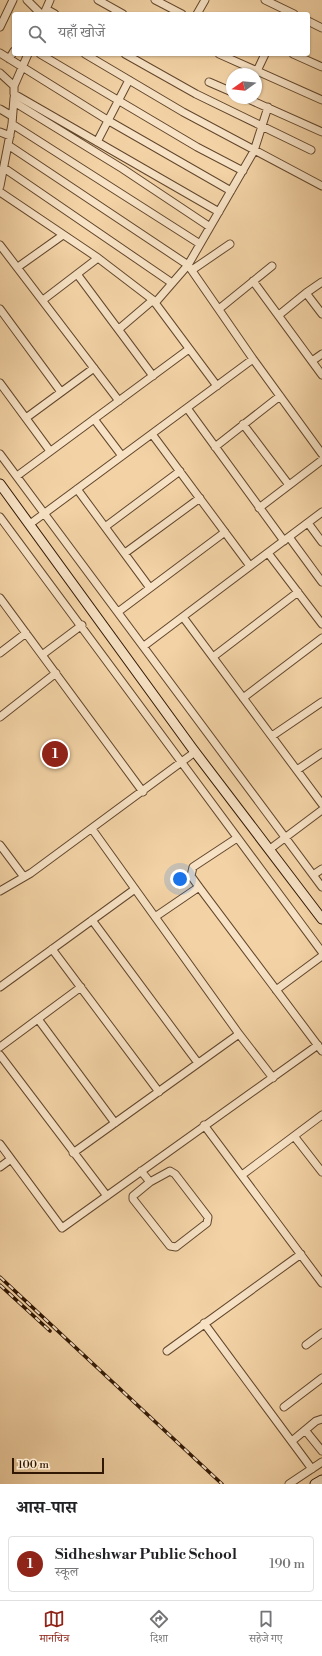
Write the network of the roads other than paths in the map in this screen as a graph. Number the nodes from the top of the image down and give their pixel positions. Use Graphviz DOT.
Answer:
graph roads {
  1 [pos="13,0"];
  2 [pos="27,0"];
  3 [pos="50,0"];
  4 [pos="98,0"];
  5 [pos="155,0"];
  6 [pos="205,0"];
  7 [pos="265,0"];
  8 [pos="40,12"];
  9 [pos="119,12"];
  10 [pos="178,12"];
  11 [pos="199,12"];
  12 [pos="290,12"];
  13 [pos="310,22"];
  14 [pos="0,27"];
  15 [pos="322,28"];
  16 [pos="0,53"];
  17 [pos="12,55"];
  18 [pos="27,56"];
  19 [pos="43,56"];
  20 [pos="88,56"];
  21 [pos="129,56"];
  22 [pos="223,56"];
  23 [pos="265,56"];
  24 [pos="297,56"];
  25 [pos="10,59"];
  26 [pos="322,67"];
  27 [pos="22,68"];
  28 [pos="250,68"];
  29 [pos="259,68"];
  30 [pos="0,73"];
  31 [pos="262,73"];
  32 [pos="129,80"];
  33 [pos="209,82"];
  34 [pos="14,86"];
  35 [pos="226,89"];
  36 [pos="14,98"];
  37 [pos="322,100"];
  38 [pos="119,101"];
  39 [pos="261,104"];
  40 [pos="268,107"];
  41 [pos="0,109"];
  42 [pos="12,116"];
  43 [pos="109,121"];
  44 [pos="12,124"];
  45 [pos="262,126"];
  46 [pos="0,132"];
  47 [pos="322,132"];
  48 [pos="10,136"];
  49 [pos="97,142"];
  50 [pos="8,145"];
  51 [pos="311,150"];
  52 [pos="254,151"];
  53 [pos="129,160"];
  54 [pos="4,168"];
  55 [pos="123,169"];
  56 [pos="243,171"];
  57 [pos="322,176"];
  58 [pos="320,185"];
  59 [pos="0,186"];
  60 [pos="231,191"];
  61 [pos="0,192"];
  62 [pos="219,212"];
  63 [pos="210,228"];
  64 [pos="63,235"];
  65 [pos="200,244"];
  66 [pos="230,244"];
  67 [pos="0,245"];
  68 [pos="98,258"];
  69 [pos="272,266"];
  70 [pos="18,267"];
  71 [pos="190,268"];
  72 [pos="77,274"];
  73 [pos="253,281"];
  74 [pos="322,282"];
  75 [pos="172,283"];
  76 [pos="306,293"];
  77 [pos="43,300"];
  78 [pos="154,302"];
  79 [pos="0,309"];
  80 [pos="219,309"];
  81 [pos="322,314"];
  82 [pos="279,315"];
  83 [pos="119,329"];
  84 [pos="190,349"];
  85 [pos="322,354"];
  86 [pos="253,360"];
  87 [pos="312,361"];
  88 [pos="94,368"];
  89 [pos="322,375"];
  90 [pos="153,376"];
  91 [pos="0,383"];
  92 [pos="217,386"];
  93 [pos="60,392"];
  94 [pos="280,396"];
  95 [pos="119,401"];
  96 [pos="186,408"];
  97 [pos="26,418"];
  98 [pos="94,419"];
  99 [pos="244,424"];
  100 [pos="152,434"];
  101 [pos="215,447"];
  102 [pos="50,451"];
  103 [pos="0,454"];
  104 [pos="322,454"];
  105 [pos="122,456"];
  106 [pos="322,460"];
  107 [pos="180,471"];
  108 [pos="17,476"];
  109 [pos="0,484"];
  110 [pos="290,485"];
  111 [pos="77,489"];
  112 [pos="200,498"];
  113 [pos="259,508"];
  114 [pos="322,512"];
  115 [pos="45,513"];
  116 [pos="0,517"];
  117 [pos="308,523"];
  118 [pos="30,524"];
  119 [pos="105,527"];
  120 [pos="225,532"];
  121 [pos="286,539"];
  122 [pos="322,542"];
  123 [pos="125,553"];
  124 [pos="268,553"];
  125 [pos="250,566"];
  126 [pos="322,582"];
  127 [pos="150,588"];
  128 [pos="298,592"];
  129 [pos="0,598"];
  130 [pos="118,612"];
  131 [pos="183,617"];
  132 [pos="322,624"];
  133 [pos="82,625"];
  134 [pos="26,633"];
  135 [pos="322,638"];
  136 [pos="144,646"];
  137 [pos="0,653"];
  138 [pos="42,655"];
  139 [pos="213,657"];
  140 [pos="56,673"];
  141 [pos="243,698"];
  142 [pos="322,702"];
  143 [pos="0,717"];
  144 [pos="272,736"];
  145 [pos="195,752"];
  146 [pos="322,753"];
  147 [pos="181,762"];
  148 [pos="297,770"];
  149 [pos="143,792"];
  150 [pos="322,804"];
  151 [pos="322,810"];
  152 [pos="92,829"];
  153 [pos="285,837"];
  154 [pos="237,838"];
  155 [pos="0,845"];
  156 [pos="270,849"];
  157 [pos="322,869"];
  158 [pos="313,875"];
  159 [pos="24,878"];
  160 [pos="199,887"];
  161 [pos="322,887"];
  162 [pos="135,889"];
  163 [pos="0,891"];
  164 [pos="156,917"];
  165 [pos="322,919"];
  166 [pos="92,920"];
  167 [pos="52,949"];
  168 [pos="322,952"];
  169 [pos="322,956"];
  170 [pos="0,987"];
  171 [pos="81,987"];
  172 [pos="276,990"];
  173 [pos="38,1019"];
  174 [pos="240,1034"];
  175 [pos="0,1047"];
  176 [pos="320,1048"];
  177 [pos="0,1054"];
  178 [pos="198,1064"];
  179 [pos="273,1078"];
  180 [pos="159,1092"];
  181 [pos="322,1115"];
  182 [pos="115,1123"];
  183 [pos="204,1125"];
  184 [pos="294,1136"];
  185 [pos="0,1144"];
  186 [pos="74,1153"];
  187 [pos="11,1159"];
  188 [pos="0,1167"];
  189 [pos="141,1171"];
  190 [pos="322,1172"];
  191 [pos="242,1175"];
  192 [pos="150,1182"];
  193 [pos="107,1196"];
  194 [pos="301,1254"];
  195 [pos="322,1283"];
  196 [pos="204,1323"];
  197 [pos="322,1334"];
  198 [pos="306,1345"];
  199 [pos="167,1351"];
  200 [pos="322,1378"];
  201 [pos="284,1407"];
  202 [pos="322,1419"];
  203 [pos="305,1430"];
  204 [pos="292,1441"];
  205 [pos="322,1451"];
  206 [pos="322,1462"];
  207 [pos="312,1469"];
  208 [pos="322,1480"];
  209 [pos="289,1484"];
  210 [pos="315,1484"];
  1 -- 14 [label="street"];
  2 -- 8 [label="street"];
  3 -- 8 [label="street"];
  4 -- 9 [label="street"];
  5 -- 10 [label="street"];
  6 -- 11 [label="street"];
  7 -- 12 [label="street"];
  13 -- 15 [label="street"];
  16 -- 25 [label="street"];
  17 -- 25 [label="street"];
  18 -- 27 [label="street"];
  19 -- 38 [label="street"];
  20 -- 32 [label="street"];
  21 -- 45 [label="street"];
  22 -- 28 [label="street"];
  23 -- 29 [label="street"];
  24 -- 26 [label="street"];
  25 -- 27 [label="street"];
  27 -- 34 [label="street"];
  27 -- 43 [label="street"];
  30 -- 34 [label="street"];
  31 -- 37 [label="street"];
  32 -- 38 [label="street"];
  32 -- 52 [label="street"];
  33 -- 35 [label="street"];
  34 -- 36 [label="street"];
  36 -- 42 [label="street"];
  36 -- 49 [label="street"];
  36 -- 55 [label="street"];
  38 -- 43 [label="street"];
  38 -- 56 [label="street"];
  39 -- 40 [label="street"];
  40 -- 45 [label="street"];
  40 -- 47 [label="street"];
  41 -- 42 [label="street"];
  42 -- 44 [label="street"];
  43 -- 49 [label="street"];
  43 -- 60 [label="street"];
  44 -- 48 [label="street"];
  44 -- 65 [label="street"];
  45 -- 51 [label="street"];
  45 -- 52 [label="street"];
  46 -- 48 [label="street"];
  48 -- 50 [label="street"];
  49 -- 53 [label="street"];
  50 -- 54 [label="street"];
  50 -- 71 [label="street"];
  52 -- 56 [label="street"];
  52 -- 58 [label="street"];
  53 -- 55 [label="street"];
  53 -- 62 [label="street"];
  54 -- 59 [label="street"];
  54 -- 75 [label="street"];
  55 -- 63 [label="street"];
  56 -- 60 [label="street"];
  57 -- 58 [label="street"];
  60 -- 62 [label="street"];
  61 -- 64 [label="street"];
  62 -- 63 [label="street"];
  63 -- 65 [label="street"];
  64 -- 68 [label="street"];
  64 -- 70 [label="street"];
  65 -- 71 [label="street"];
  66 -- 71 [label="street"];
  67 -- 70 [label="street"];
  68 -- 72 [label="street"];
  68 -- 78 [label="street"];
  69 -- 73 [label="street"];
  70 -- 77 [label="street"];
  71 -- 75 [label="street"];
  71 -- 80 [label="street"];
  72 -- 77 [label="street"];
  72 -- 83 [label="street"];
  73 -- 80 [label="street"];
  73 -- 82 [label="street"];
  74 -- 76 [label="street"];
  75 -- 78 [label="street"];
  76 -- 81 [label="street"];
  76 -- 82 [label="street"];
  77 -- 88 [label="street"];
  78 -- 83 [label="street"];
  78 -- 84 [label="street"];
  79 -- 93 [label="street"];
  80 -- 86 [label="street"];
  82 -- 87 [label="street"];
  83 -- 90 [label="street"];
  84 -- 90 [label="street"];
  84 -- 92 [label="street"];
  85 -- 87 [label="street"];
  86 -- 92 [label="street"];
  86 -- 94 [label="street"];
  87 -- 89 [label="street"];
  88 -- 93 [label="street"];
  88 -- 95 [label="street"];
  90 -- 95 [label="street"];
  91 -- 97 [label="street"];
  92 -- 96 [label="street"];
  93 -- 97 [label="street"];
  94 -- 99 [label="street"];
  94 -- 104 [label="street"];
  95 -- 98 [label="street"];
  96 -- 100 [label="street"];
  96 -- 101 [label="street"];
  97 -- 102 [label="street"];
  98 -- 102 [label="street"];
  98 -- 105 [label="street"];
  99 -- 101 [label="street"];
  99 -- 110 [label="street"];
  100 -- 105 [label="street"];
  100 -- 107 [label="street"];
  101 -- 113 [label="street"];
  102 -- 108 [label="street"];
  103 -- 108 [label="street"];
  105 -- 111 [label="street"];
  106 -- 110 [label="street"];
  107 -- 112 [label="street"];
  107 -- 119 [label="street"];
  108 -- 115 [label="street"];
  109 -- 118 [label="street"];
  110 -- 113 [label="street"];
  111 -- 115 [label="street"];
  111 -- 119 [label="street"];
  112 -- 120 [label="street"];
  112 -- 123 [label="street"];
  113 -- 121 [label="street"];
  114 -- 117 [label="street"];
  115 -- 118 [label="street"];
  115 -- 130 [label="street"];
  116 -- 133 [label="street"];
  117 -- 121 [label="street"];
  117 -- 122 [label="street"];
  118 -- 145 [label="street"];
  119 -- 123 [label="street"];
  120 -- 125 [label="street"];
  120 -- 127 [label="street"];
  121 -- 124 [label="street"];
  121 -- 126 [label="street"];
  123 -- 127 [label="street"];
  124 -- 125 [label="street"];
  124 -- 128 [label="street"];
  125 -- 131 [label="street"];
  127 -- 130 [label="street"];
  128 -- 132 [label="street"];
  128 -- 139 [label="street"];
  129 -- 134 [label="street"];
  130 -- 136 [label="street"];
  131 -- 136 [label="street"];
  131 -- 139 [label="street"];
  133 -- 138 [label="street"];
  133 -- 147 [label="street"];
  134 -- 137 [label="street"];
  134 -- 138 [label="street"];
  135 -- 141 [label="street"];
  136 -- 153 [label="street"];
  138 -- 140 [label="street"];
  139 -- 141 [label="street"];
  140 -- 143 [label="street"];
  140 -- 149 [label="street"];
  141 -- 144 [label="street"];
  142 -- 144 [label="street"];
  144 -- 148 [label="street"];
  145 -- 147 [label="street"];
  145 -- 156 [label="street"];
  146 -- 148 [label="street"];
  147 -- 149 [label="street"];
  147 -- 154 [label="street"];
  148 -- 150 [label="street"];
  149 -- 152 [label="street"];
  151 -- 153 [label="street"];
  152 -- 159 [label="street"];
  152 -- 162 [label="street"];
  153 -- 156 [label="street"];
  153 -- 158 [label="street"];
  154 -- 160 [label="street"];
  154 -- 168 [label="street"];
  155 -- 159 [label="street"];
  156 -- 165 [label="street"];
  157 -- 158 [label="street"];
  158 -- 161 [label="street"];
  159 -- 163 [label="street"];
  160 -- 164 [label="street"];
  160 -- 172 [label="street"];
  162 -- 164 [label="street"];
  162 -- 166 [label="street"];
  164 -- 174 [label="street"];
  166 -- 167 [label="street"];
  166 -- 178 [label="street"];
  167 -- 170 [label="street"];
  167 -- 171 [label="street"];
  169 -- 172 [label="street"];
  171 -- 173 [label="street"];
  171 -- 180 [label="street"];
  172 -- 176 [label="street"];
  173 -- 175 [label="street"];
  173 -- 182 [label="street"];
  174 -- 178 [label="street"];
  174 -- 179 [label="street"];
  176 -- 179 [label="street"];
  177 -- 186 [label="street"];
  178 -- 180 [label="street"];
  179 -- 183 [label="street"];
  180 -- 182 [label="street"];
  181 -- 184 [label="street"];
  182 -- 186 [label="street"];
  183 -- 189 [label="street"];
  183 -- 191 [label="street"];
  184 -- 190 [label="street"];
  184 -- 191 [label="street"];
  185 -- 187 [label="street"];
  186 -- 193 [label="street"];
  187 -- 188 [label="street"];
  187 -- 193 [label="street"];
  189 -- 192 [label="street"];
  189 -- 193 [label="street"];
  191 -- 194 [label="street"];
  192 -- 192 [label="street"];
  194 -- 195 [label="street"];
  194 -- 196 [label="street"];
  196 -- 199 [label="street"];
  196 -- 204 [label="street"];
  197 -- 198 [label="street"];
  200 -- 201 [label="street"];
  202 -- 203 [label="street"];
  203 -- 204 [label="street"];
  203 -- 205 [label="street"];
  204 -- 207 [label="street"];
  206 -- 207 [label="street"];
  207 -- 209 [label="street"];
  208 -- 210 [label="street"];
}
